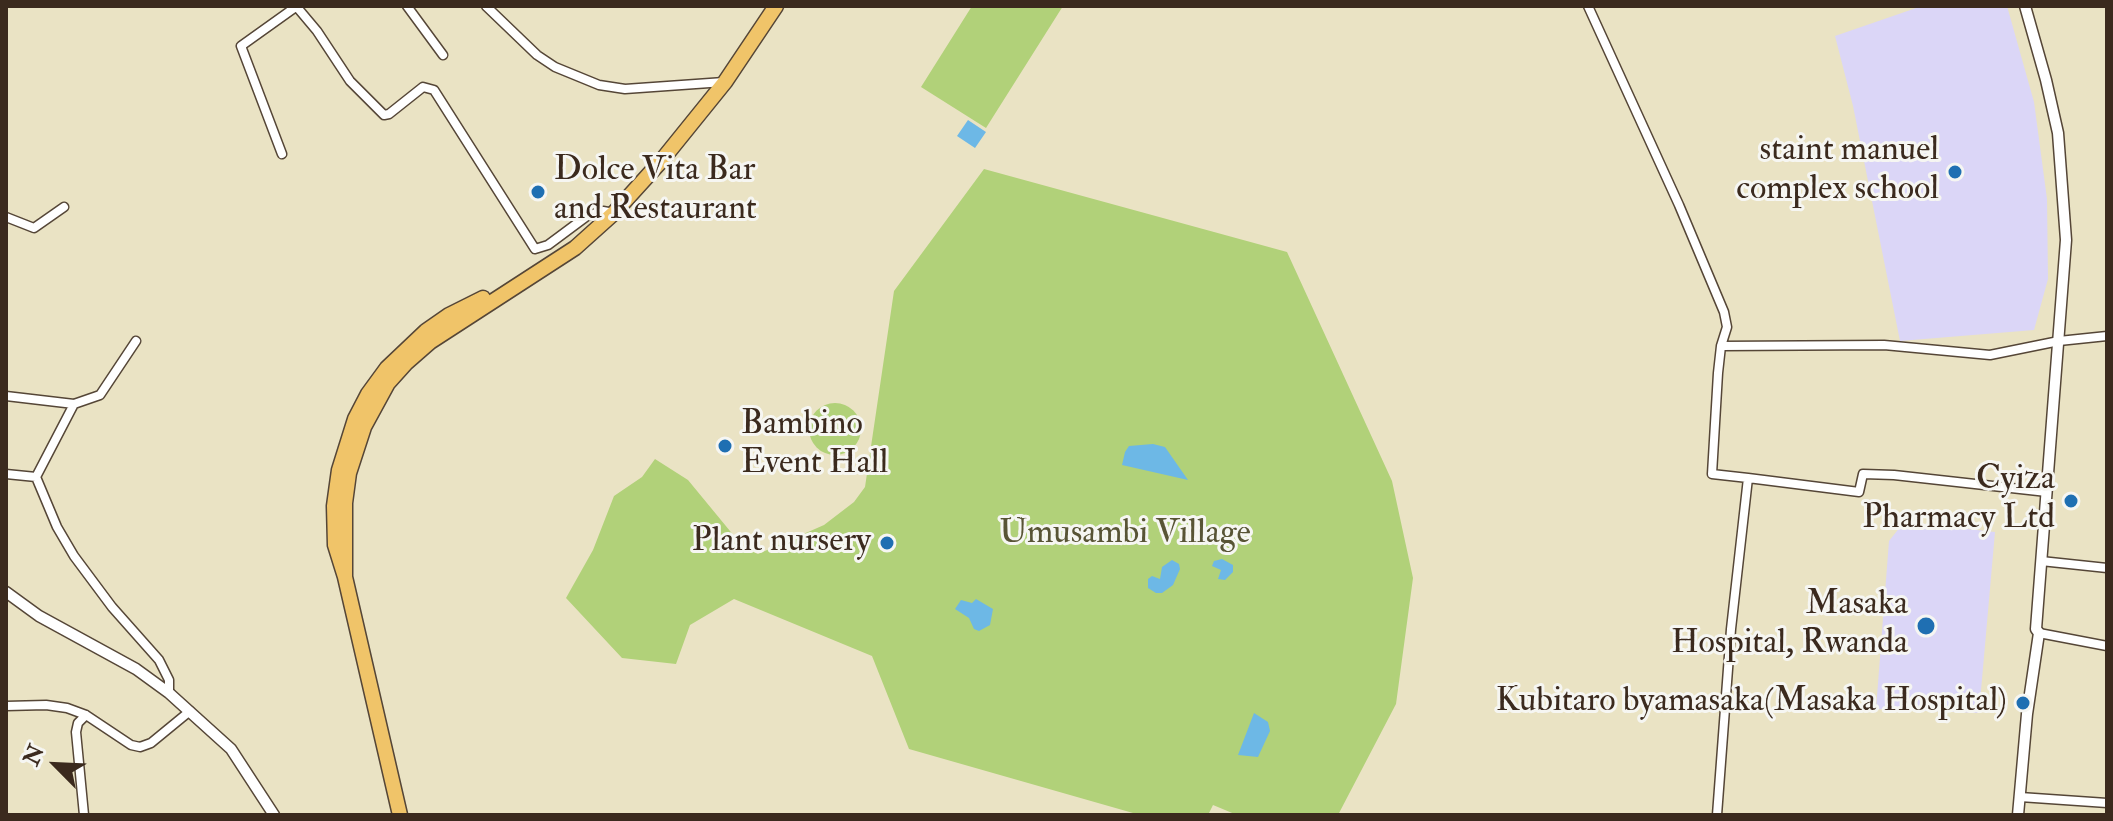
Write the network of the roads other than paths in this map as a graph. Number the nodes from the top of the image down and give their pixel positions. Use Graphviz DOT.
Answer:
graph roads {
  1 [pos="296,6"];
  2 [pos="407,6"];
  3 [pos="486,6"];
  4 [pos="776,6"];
  5 [pos="1588,6"];
  6 [pos="2025,6"];
  7 [pos="443,55"];
  8 [pos="725,82"];
  9 [pos="282,154"];
  10 [pos="64,207"];
  11 [pos="614,213"];
  12 [pos="6,217"];
  13 [pos="2107,336"];
  14 [pos="136,341"];
  15 [pos="2059,341"];
  16 [pos="1721,346"];
  17 [pos="6,396"];
  18 [pos="74,404"];
  19 [pos="6,474"];
  20 [pos="36,477"];
  21 [pos="1748,478"];
  22 [pos="2047,492"];
  23 [pos="2041,561"];
  24 [pos="2107,568"];
  25 [pos="6,592"];
  26 [pos="2039,633"];
  27 [pos="2107,646"];
  28 [pos="169,693"];
  29 [pos="6,706"];
  30 [pos="190,711"];
  31 [pos="86,715"];
  32 [pos="2020,797"];
  33 [pos="2107,803"];
  34 [pos="84,815"];
  35 [pos="274,815"];
  36 [pos="400,815"];
  37 [pos="1717,815"];
  38 [pos="2018,815"];
  1 -- 9 [label="street"];
  1 -- 11 [label="street"];
  2 -- 7 [label="street"];
  3 -- 8 [label="street"];
  4 -- 8 [label="highway"];
  5 -- 16 [label="street"];
  6 -- 15 [label="street"];
  8 -- 11 [label="highway"];
  10 -- 12 [label="street"];
  11 -- 36 [label="highway"];
  13 -- 15 [label="street"];
  14 -- 18 [label="street"];
  15 -- 16 [label="street"];
  15 -- 22 [label="street"];
  16 -- 21 [label="street"];
  17 -- 18 [label="street"];
  18 -- 20 [label="street"];
  19 -- 20 [label="street"];
  20 -- 28 [label="street"];
  21 -- 22 [label="street"];
  21 -- 37 [label="street"];
  22 -- 23 [label="street"];
  23 -- 24 [label="street"];
  23 -- 26 [label="street"];
  25 -- 28 [label="street"];
  26 -- 27 [label="street"];
  26 -- 32 [label="street"];
  28 -- 30 [label="street"];
  29 -- 31 [label="street"];
  30 -- 31 [label="street"];
  30 -- 35 [label="street"];
  31 -- 34 [label="street"];
  32 -- 33 [label="street"];
  32 -- 38 [label="street"];
}
